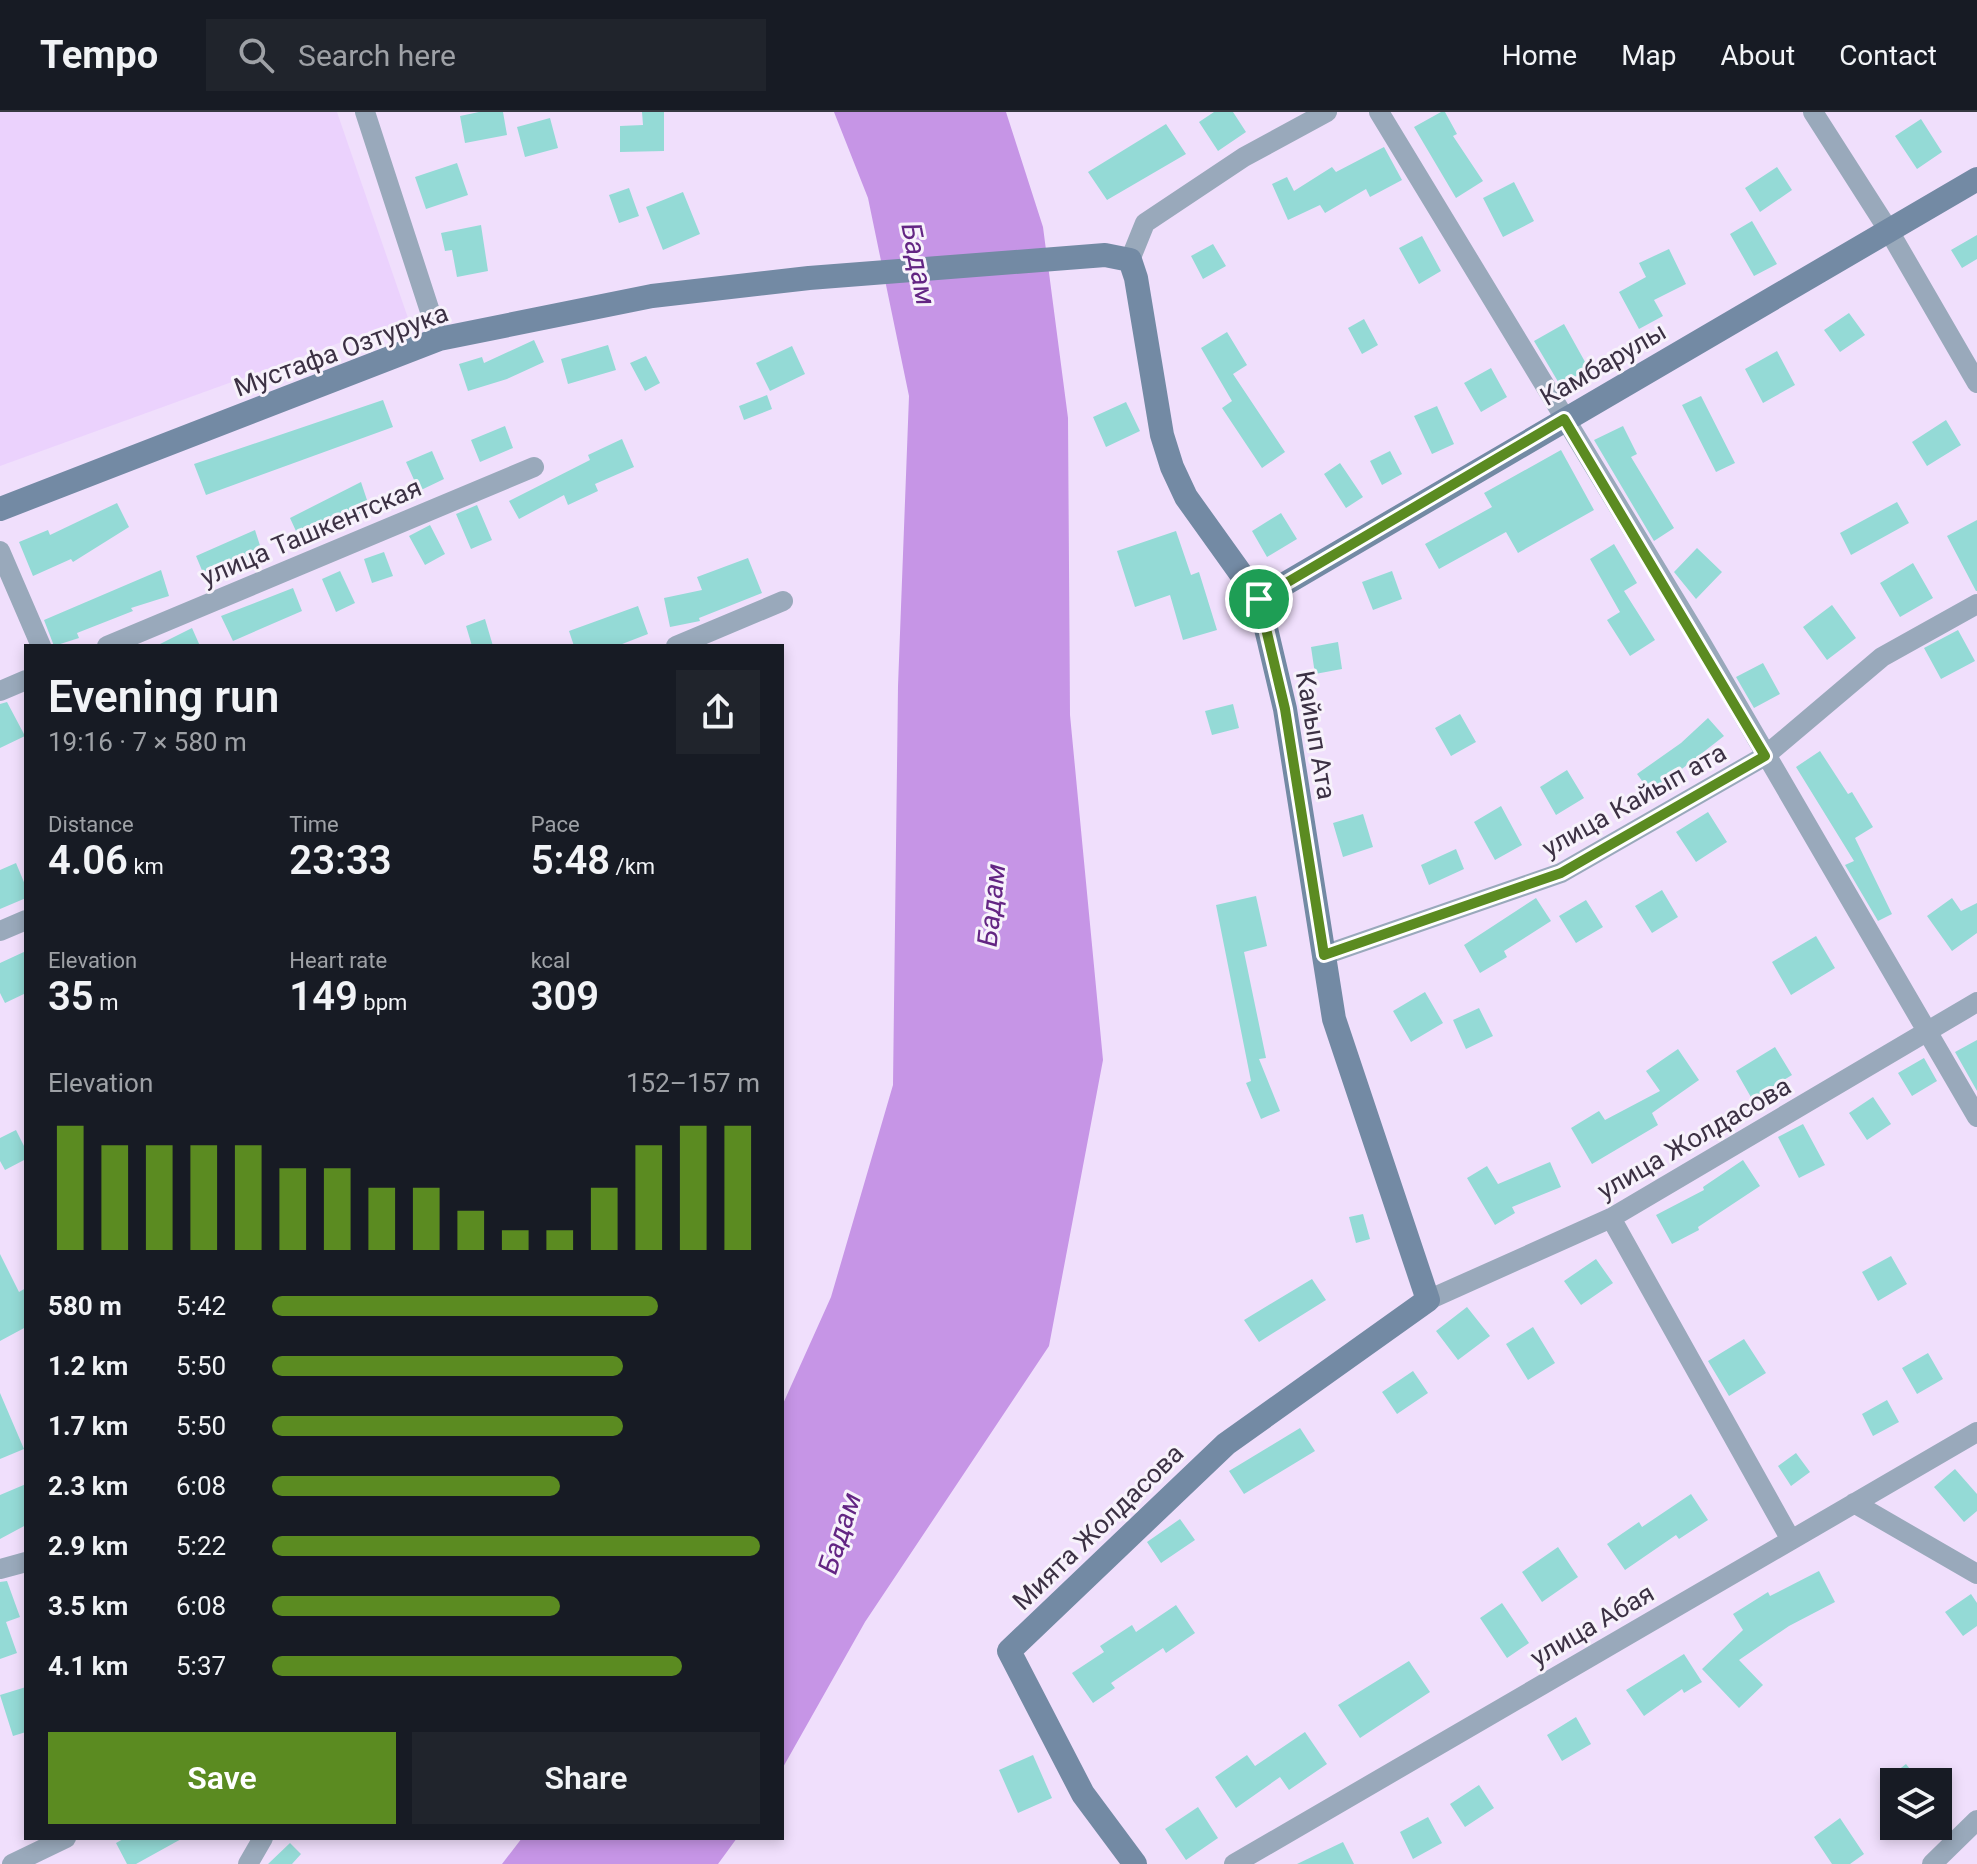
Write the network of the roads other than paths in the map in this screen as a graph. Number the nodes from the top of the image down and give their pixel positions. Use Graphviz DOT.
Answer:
graph roads {
  1 [pos="365,112"];
  2 [pos="1327,112"];
  3 [pos="1379,112"];
  4 [pos="1813,112"];
  5 [pos="1977,179"];
  6 [pos="1889,231"];
  7 [pos="1130,260"];
  8 [pos="439,339"];
  9 [pos="1977,383"];
  10 [pos="1564,419"];
  11 [pos="534,467"];
  12 [pos="0,509"];
  13 [pos="0,551"];
  14 [pos="1259,599"];
  15 [pos="783,601"];
  16 [pos="1977,604"];
  17 [pos="40,644"];
  18 [pos="112,644"];
  19 [pos="681,644"];
  20 [pos="24,681"];
  21 [pos="0,691"];
  22 [pos="1765,756"];
  23 [pos="24,921"];
  24 [pos="0,931"];
  25 [pos="1324,955"];
  26 [pos="1977,1002"];
  27 [pos="1927,1033"];
  28 [pos="1977,1117"];
  29 [pos="1611,1218"];
  30 [pos="1428,1300"];
  31 [pos="1977,1432"];
  32 [pos="1854,1503"];
  33 [pos="1791,1540"];
  34 [pos="24,1563"];
  35 [pos="0,1569"];
  36 [pos="1977,1574"];
  37 [pos="1977,1820"];
  38 [pos="62,1840"];
  39 [pos="262,1840"];
  40 [pos="12,1864"];
  41 [pos="248,1864"];
  42 [pos="1135,1864"];
  43 [pos="1234,1864"];
  44 [pos="1932,1864"];
  1 -- 8 [label="street"];
  2 -- 7 [label="street"];
  3 -- 10 [label="street"];
  4 -- 6 [label="street"];
  5 -- 6 [label="street, Камбарулы"];
  6 -- 9 [label="street"];
  6 -- 10 [label="street, Камбарулы"];
  7 -- 8 [label="street, Мустафа Озтурука"];
  7 -- 14 [label="street, Кайып Ата"];
  8 -- 12 [label="street, Мустафа Озтурука"];
  10 -- 14 [label="street, Камбарулы"];
  10 -- 22 [label="street"];
  11 -- 18 [label="street, улица Ташкентская"];
  13 -- 17 [label="street"];
  14 -- 25 [label="street, Кайып Ата"];
  15 -- 19 [label="street"];
  16 -- 22 [label="street, улица Кайып ата"];
  20 -- 21 [label="street"];
  22 -- 25 [label="street, улица Кайып ата"];
  22 -- 27 [label="street"];
  23 -- 24 [label="street"];
  25 -- 30 [label="street, Кайып Ата"];
  26 -- 27 [label="street, улица Жолдасова"];
  27 -- 28 [label="street"];
  27 -- 29 [label="street, улица Жолдасова"];
  29 -- 30 [label="street, улица Жолдасова"];
  29 -- 33 [label="street"];
  30 -- 42 [label="street, Мията Жолдасова"];
  31 -- 32 [label="street, улица Абая"];
  32 -- 33 [label="street, улица Абая"];
  32 -- 36 [label="street"];
  33 -- 43 [label="street, улица Абая"];
  34 -- 35 [label="street"];
  37 -- 44 [label="street"];
  38 -- 40 [label="street"];
  39 -- 41 [label="street"];
}
